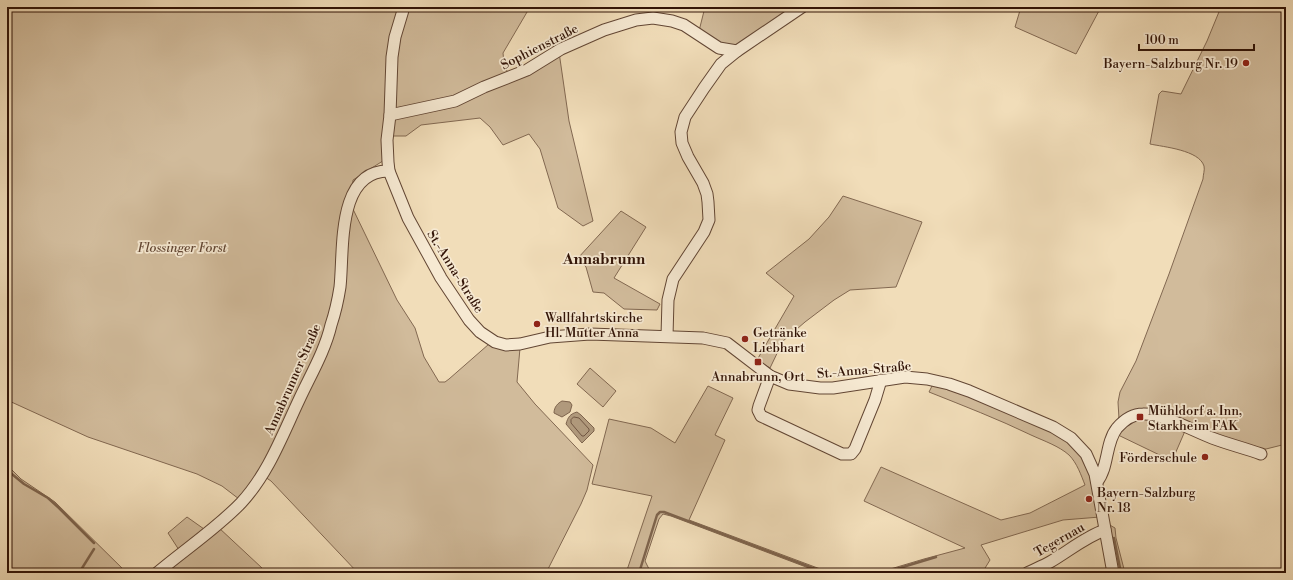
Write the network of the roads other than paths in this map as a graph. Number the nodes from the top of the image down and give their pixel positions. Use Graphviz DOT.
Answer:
graph roads {
  1 [pos="404,7"];
  2 [pos="802,7"];
  3 [pos="719,48"];
  4 [pos="737,51"];
  5 [pos="721,64"];
  6 [pos="390,115"];
  7 [pos="390,171"];
  8 [pos="667,336"];
  9 [pos="770,376"];
  10 [pos="881,380"];
  11 [pos="1261,454"];
  12 [pos="1097,482"];
  13 [pos="1106,530"];
  14 [pos="157,573"];
  15 [pos="1027,573"];
  16 [pos="1113,573"];
  1 -- 6 [label="street, St.-Anna-Straße"];
  2 -- 4 [label="street"];
  3 -- 4 [label="street, Sophienstraße"];
  3 -- 5 [label="street"];
  3 -- 6 [label="street, Sophienstraße"];
  4 -- 5 [label="street"];
  5 -- 8 [label="street"];
  6 -- 7 [label="street, St.-Anna-Straße"];
  7 -- 8 [label="street, St.-Anna-Straße"];
  7 -- 14 [label="street, Annabrunner Straße"];
  8 -- 9 [label="street, St.-Anna-Straße"];
  9 -- 10 [label="street, St.-Anna-Straße"];
  9 -- 10 [label="street"];
  10 -- 12 [label="street, St.-Anna-Straße"];
  11 -- 12 [label="street"];
  12 -- 13 [label="street, Tegernau"];
  13 -- 15 [label="street, Tegernau"];
  13 -- 16 [label="street, Tegernau"];
}
